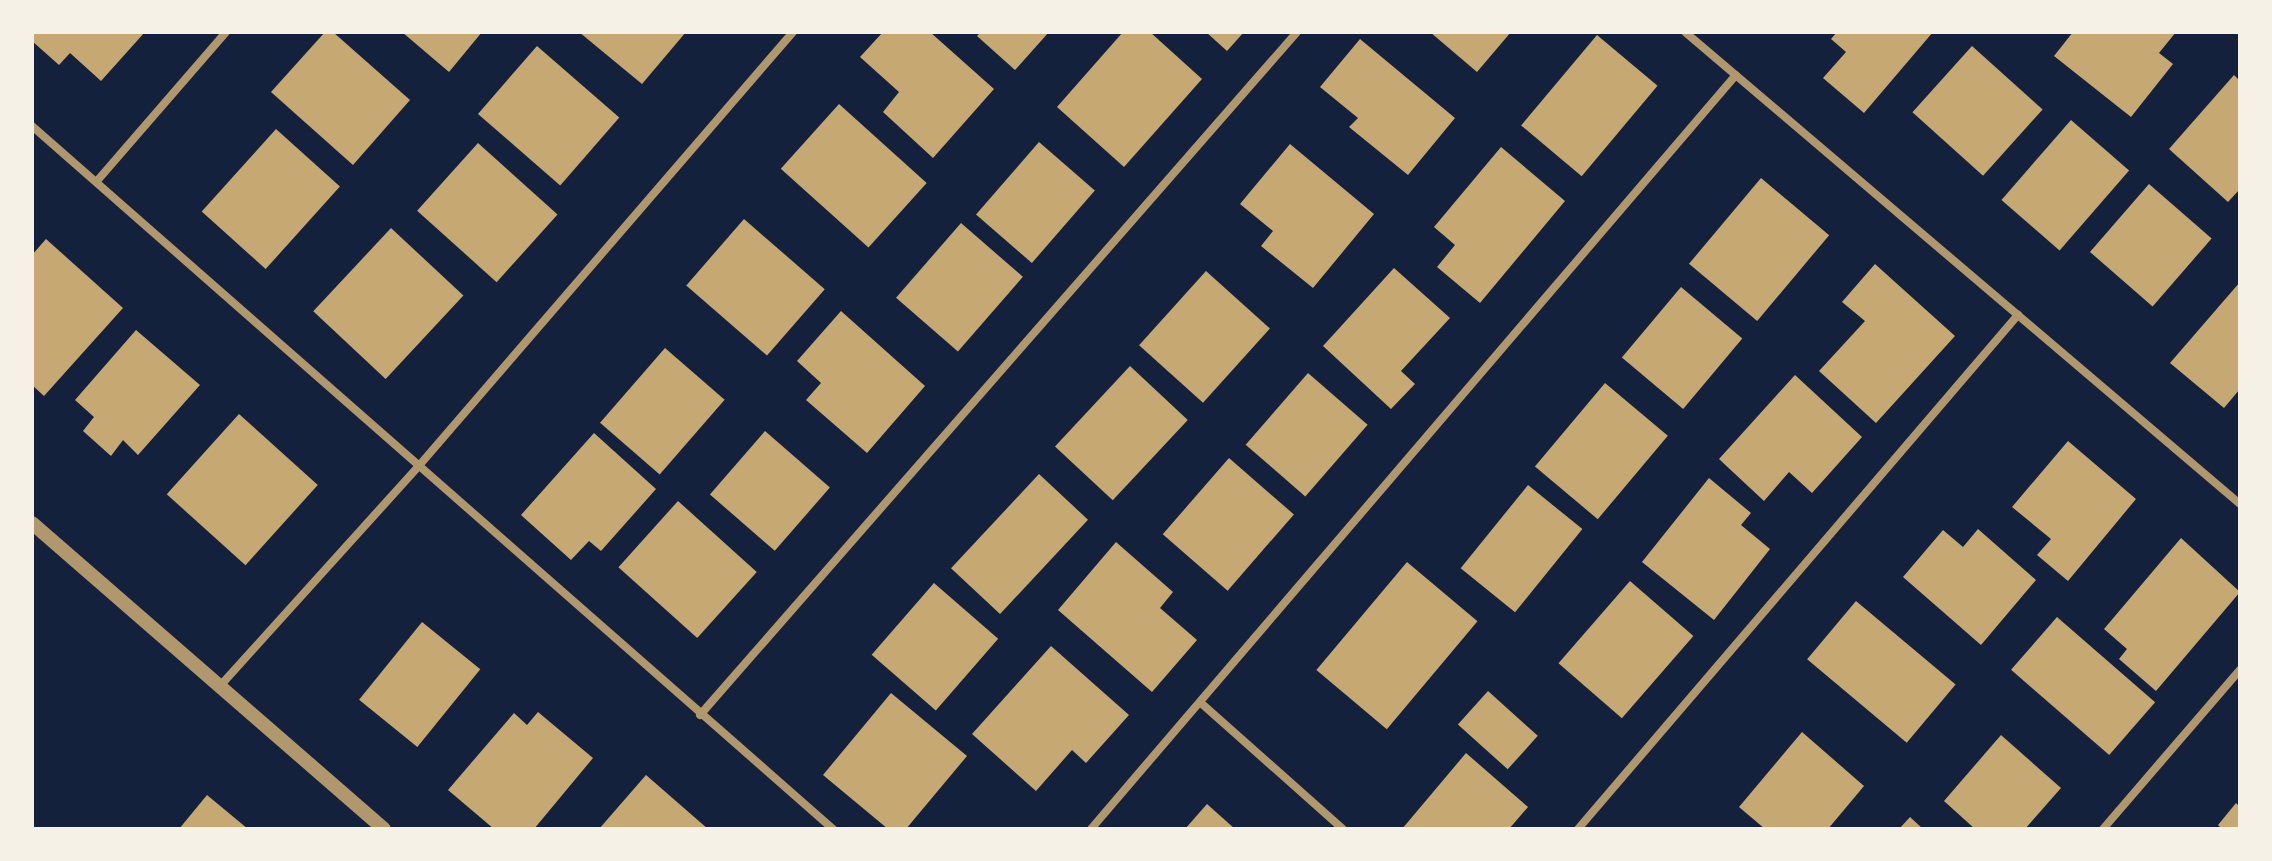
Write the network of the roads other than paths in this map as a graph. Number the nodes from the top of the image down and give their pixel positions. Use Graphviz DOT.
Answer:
graph roads {
  1 [pos="226,32"];
  2 [pos="793,32"];
  3 [pos="1297,32"];
  4 [pos="1685,32"];
  5 [pos="1736,75"];
  6 [pos="32,126"];
  7 [pos="97,181"];
  8 [pos="2018,315"];
  9 [pos="417,468"];
  10 [pos="2240,504"];
  11 [pos="32,523"];
  12 [pos="2240,670"];
  13 [pos="220,686"];
  14 [pos="1201,703"];
  15 [pos="700,715"];
  16 [pos="384,829"];
  17 [pos="833,829"];
  18 [pos="1091,829"];
  19 [pos="1343,829"];
  20 [pos="1578,829"];
  21 [pos="2103,829"];
  1 -- 7 [label="street"];
  2 -- 9 [label="street"];
  3 -- 15 [label="street"];
  4 -- 5 [label="street"];
  5 -- 8 [label="street"];
  5 -- 14 [label="street"];
  6 -- 7 [label="street"];
  7 -- 9 [label="street"];
  8 -- 10 [label="street"];
  8 -- 20 [label="street"];
  9 -- 13 [label="street"];
  9 -- 15 [label="street"];
  11 -- 13 [label="street"];
  12 -- 21 [label="street"];
  13 -- 16 [label="street"];
  14 -- 18 [label="street"];
  14 -- 19 [label="street"];
  15 -- 17 [label="street"];
}
